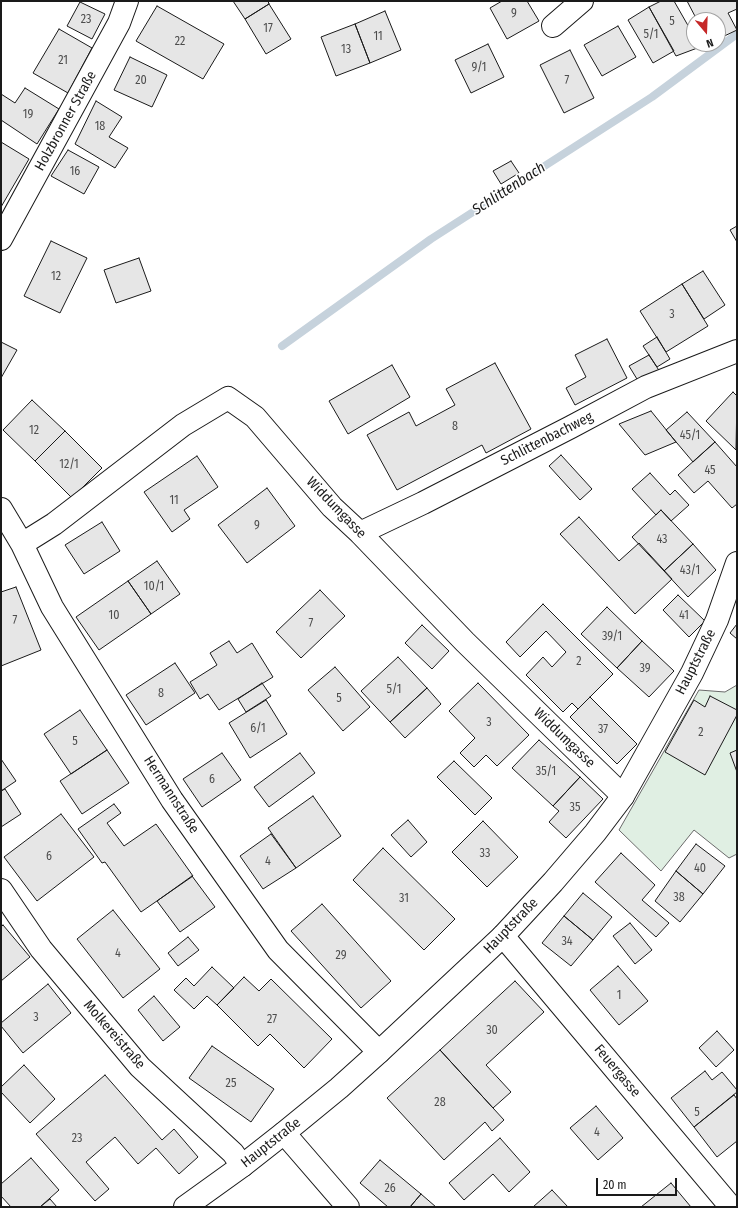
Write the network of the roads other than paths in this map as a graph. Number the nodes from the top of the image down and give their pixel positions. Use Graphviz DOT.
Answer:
graph roads {
  1 [pos="128,1"];
  2 [pos="582,1"];
  3 [pos="553,26"];
  4 [pos="1,239"];
  5 [pos="737,351"];
  6 [pos="1,509"];
  7 [pos="360,533"];
  8 [pos="22,544"];
  9 [pos="737,563"];
  10 [pos="623,796"];
  11 [pos="1,890"];
  12 [pos="503,936"];
  13 [pos="379,1052"];
  14 [pos="284,1133"];
  15 [pos="242,1166"];
  16 [pos="185,1207"];
  17 [pos="348,1207"];
  18 [pos="731,1207"];
  1 -- 4 [label="street, Holzbronner Straße"];
  2 -- 3 [label="street"];
  5 -- 7 [label="street, Schlittenbachweg"];
  6 -- 8 [label="street, Hermannstraße"];
  7 -- 8 [label="street, Widdumgasse"];
  7 -- 10 [label="street, Widdumgasse"];
  8 -- 13 [label="street, Hermannstraße"];
  9 -- 10 [label="street, Hauptstraße"];
  10 -- 12 [label="street, Hauptstraße"];
  11 -- 15 [label="street, Molkereistraße"];
  12 -- 13 [label="street, Hauptstraße"];
  12 -- 18 [label="street, Feuergasse"];
  13 -- 14 [label="street, Hauptstraße"];
  14 -- 15 [label="street, Hauptstraße"];
  14 -- 17 [label="street"];
  15 -- 16 [label="street, Hauptstraße"];
}
